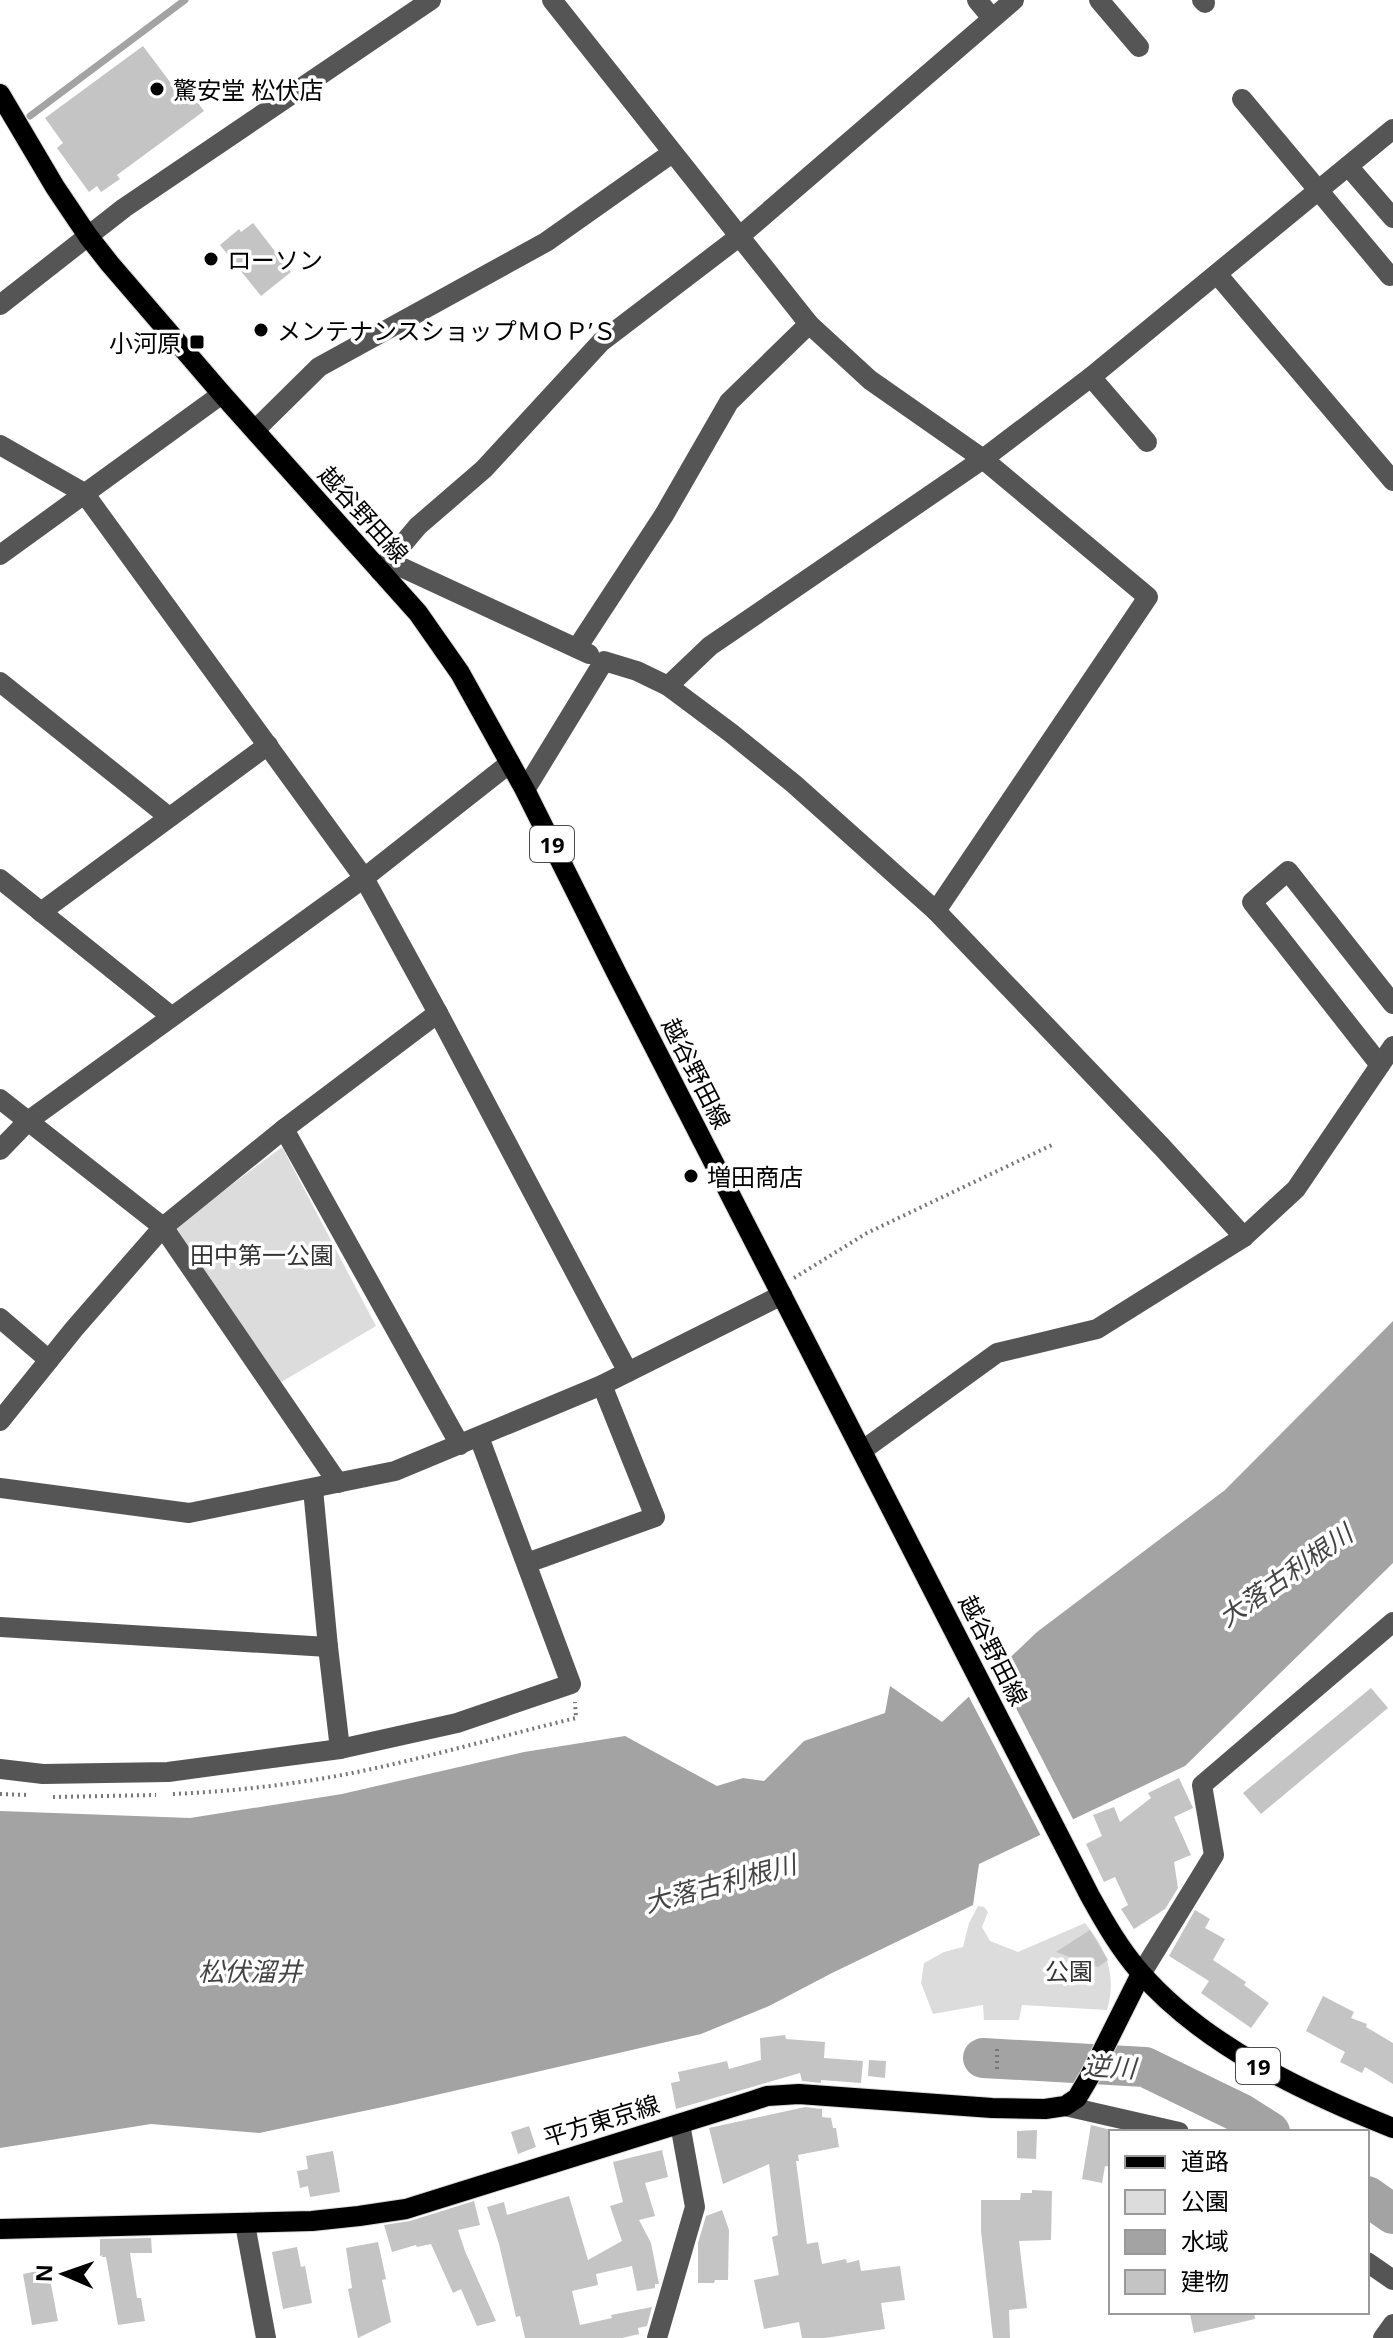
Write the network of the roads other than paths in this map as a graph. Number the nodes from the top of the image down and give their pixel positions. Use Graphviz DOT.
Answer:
graph roads {
  1 [pos="431,0"];
  2 [pos="552,0"];
  3 [pos="977,0"];
  4 [pos="1014,0"];
  5 [pos="1099,0"];
  6 [pos="992,18"];
  7 [pos="1139,47"];
  8 [pos="0,94"];
  9 [pos="1242,99"];
  10 [pos="1390,137"];
  11 [pos="672,153"];
  12 [pos="1348,166"];
  13 [pos="1317,191"];
  14 [pos="1393,218"];
  15 [pos="88,236"];
  16 [pos="740,236"];
  17 [pos="1217,274"];
  18 [pos="1390,276"];
  19 [pos="0,305"];
  20 [pos="809,324"];
  21 [pos="1091,377"];
  22 [pos="222,394"];
  23 [pos="255,430"];
  24 [pos="1147,442"];
  25 [pos="0,445"];
  26 [pos="983,459"];
  27 [pos="1393,481"];
  28 [pos="84,493"];
  29 [pos="0,555"];
  30 [pos="384,566"];
  31 [pos="577,648"];
  32 [pos="604,661"];
  33 [pos="0,682"];
  34 [pos="668,686"];
  35 [pos="268,745"];
  36 [pos="510,763"];
  37 [pos="525,790"];
  38 [pos="169,817"];
  39 [pos="364,878"];
  40 [pos="0,879"];
  41 [pos="936,911"];
  42 [pos="41,912"];
  43 [pos="1393,1004"];
  44 [pos="438,1013"];
  45 [pos="171,1016"];
  46 [pos="1393,1046"];
  47 [pos="1380,1065"];
  48 [pos="0,1099"];
  49 [pos="28,1121"];
  50 [pos="284,1129"];
  51 [pos="0,1150"];
  52 [pos="163,1227"];
  53 [pos="1244,1237"];
  54 [pos="780,1291"];
  55 [pos="0,1318"];
  56 [pos="49,1360"];
  57 [pos="628,1372"];
  58 [pos="602,1385"];
  59 [pos="0,1421"];
  60 [pos="469,1441"];
  61 [pos="863,1450"];
  62 [pos="338,1483"];
  63 [pos="0,1488"];
  64 [pos="313,1489"];
  65 [pos="527,1563"];
  66 [pos="1393,1622"];
  67 [pos="0,1627"];
  68 [pos="328,1647"];
  69 [pos="340,1749"];
  70 [pos="0,1769"];
  71 [pos="1141,1974"];
  72 [pos="1065,2106"];
  73 [pos="680,2124"];
  74 [pos="1393,2128"];
  75 [pos="1170,2130"];
  76 [pos="245,2224"];
  77 [pos="0,2229"];
  78 [pos="1369,2263"];
  79 [pos="1393,2280"];
  80 [pos="1393,2324"];
  81 [pos="266,2338"];
  82 [pos="657,2338"];
  83 [pos="1383,2338"];
  1 -- 15 [label="street"];
  2 -- 11 [label="street"];
  3 -- 6 [label="street"];
  4 -- 6 [label="street"];
  5 -- 7 [label="street"];
  6 -- 16 [label="street"];
  8 -- 15 [label="main road, 越谷野田線 / 19"];
  9 -- 13 [label="street"];
  10 -- 12 [label="street"];
  11 -- 16 [label="street"];
  11 -- 23 [label="street"];
  12 -- 13 [label="street"];
  12 -- 14 [label="street"];
  13 -- 17 [label="street"];
  13 -- 18 [label="street"];
  15 -- 19 [label="street"];
  15 -- 22 [label="main road, 越谷野田線 / 19"];
  16 -- 20 [label="street"];
  16 -- 30 [label="street"];
  17 -- 21 [label="street"];
  17 -- 27 [label="street"];
  20 -- 26 [label="street"];
  20 -- 31 [label="street"];
  21 -- 24 [label="street"];
  21 -- 26 [label="street"];
  22 -- 23 [label="main road, 越谷野田線 / 19"];
  22 -- 28 [label="street"];
  23 -- 30 [label="main road, 越谷野田線 / 19"];
  25 -- 28 [label="street"];
  26 -- 34 [label="street"];
  26 -- 41 [label="street"];
  28 -- 29 [label="street"];
  28 -- 35 [label="street"];
  30 -- 31 [label="street"];
  30 -- 36 [label="main road, 越谷野田線 / 19"];
  31 -- 32 [label="street"];
  32 -- 34 [label="street"];
  32 -- 37 [label="street"];
  33 -- 38 [label="street"];
  34 -- 41 [label="street"];
  35 -- 38 [label="street"];
  35 -- 39 [label="street"];
  36 -- 37 [label="main road, 越谷野田線 / 19"];
  36 -- 39 [label="street"];
  37 -- 54 [label="main road, 越谷野田線 / 19"];
  38 -- 42 [label="street"];
  39 -- 44 [label="street"];
  39 -- 45 [label="street"];
  40 -- 42 [label="street"];
  41 -- 53 [label="street"];
  42 -- 45 [label="street"];
  43 -- 47 [label="street"];
  44 -- 50 [label="street"];
  44 -- 57 [label="street"];
  45 -- 49 [label="street"];
  46 -- 47 [label="street"];
  47 -- 53 [label="street"];
  48 -- 49 [label="street"];
  49 -- 51 [label="street"];
  49 -- 52 [label="street"];
  50 -- 52 [label="street"];
  50 -- 60 [label="street"];
  52 -- 56 [label="street"];
  52 -- 62 [label="street"];
  53 -- 61 [label="street"];
  54 -- 57 [label="street"];
  54 -- 61 [label="main road, 越谷野田線 / 19"];
  55 -- 56 [label="street"];
  56 -- 59 [label="street"];
  57 -- 58 [label="street"];
  58 -- 60 [label="street"];
  58 -- 65 [label="street"];
  60 -- 62 [label="street"];
  60 -- 65 [label="street"];
  61 -- 71 [label="main road, 越谷野田線 / 19"];
  62 -- 64 [label="street"];
  63 -- 64 [label="street"];
  64 -- 68 [label="street"];
  65 -- 69 [label="street"];
  66 -- 71 [label="street"];
  67 -- 68 [label="street"];
  68 -- 69 [label="street"];
  69 -- 70 [label="street"];
  71 -- 72 [label="main road"];
  71 -- 74 [label="main road, 越谷野田線 / 19"];
  72 -- 73 [label="main road, 平方東京線"];
  72 -- 75 [label="street"];
  73 -- 76 [label="main road, 平方東京線"];
  73 -- 82 [label="street"];
  76 -- 77 [label="main road, 平方東京線"];
  76 -- 81 [label="street"];
  78 -- 79 [label="street"];
  80 -- 83 [label="street"];
}
